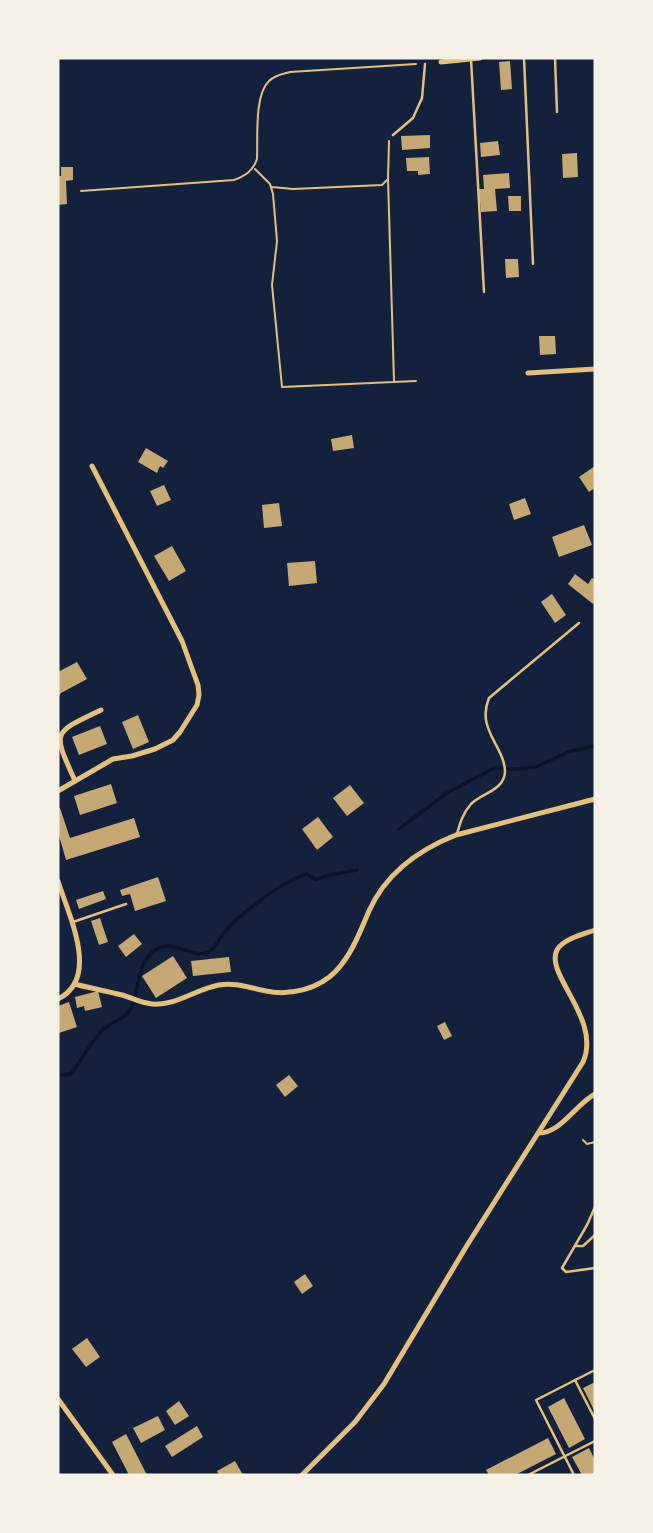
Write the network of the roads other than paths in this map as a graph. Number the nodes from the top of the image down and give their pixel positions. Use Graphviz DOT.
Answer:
graph roads {
  1 [pos="480,58"];
  2 [pos="524,58"];
  3 [pos="555,58"];
  4 [pos="471,59"];
  5 [pos="441,62"];
  6 [pos="425,64"];
  7 [pos="557,112"];
  8 [pos="393,135"];
  9 [pos="533,264"];
  10 [pos="484,292"];
  11 [pos="595,369"];
  12 [pos="528,373"];
  13 [pos="92,466"];
  14 [pos="579,623"];
  15 [pos="101,709"];
  16 [pos="75,782"];
  17 [pos="58,791"];
  18 [pos="595,799"];
  19 [pos="456,835"];
  20 [pos="58,881"];
  21 [pos="126,904"];
  22 [pos="71,922"];
  23 [pos="595,930"];
  24 [pos="75,984"];
  25 [pos="58,999"];
  26 [pos="595,1094"];
  27 [pos="538,1133"];
  28 [pos="595,1207"];
  29 [pos="595,1235"];
  30 [pos="575,1246"];
  31 [pos="595,1268"];
  32 [pos="595,1370"];
  33 [pos="576,1380"];
  34 [pos="58,1399"];
  35 [pos="595,1419"];
  36 [pos="595,1441"];
  37 [pos="565,1457"];
  38 [pos="113,1475"];
  39 [pos="302,1475"];
  40 [pos="528,1475"];
  41 [pos="574,1475"];
  1 -- 4 [label="street"];
  2 -- 9 [label="lane"];
  3 -- 7 [label="lane"];
  4 -- 5 [label="street"];
  4 -- 10 [label="lane"];
  6 -- 8 [label="lane"];
  11 -- 12 [label="street"];
  13 -- 16 [label="street"];
  14 -- 19 [label="lane"];
  15 -- 16 [label="street"];
  16 -- 17 [label="street"];
  18 -- 19 [label="street"];
  19 -- 24 [label="street"];
  20 -- 22 [label="street"];
  21 -- 22 [label="lane"];
  22 -- 24 [label="street"];
  23 -- 27 [label="street"];
  24 -- 25 [label="street"];
  26 -- 27 [label="street"];
  27 -- 39 [label="street"];
  28 -- 30 [label="lane"];
  29 -- 30 [label="lane"];
  30 -- 31 [label="lane"];
  32 -- 33 [label="lane"];
  33 -- 35 [label="lane"];
  33 -- 37 [label="lane"];
  34 -- 38 [label="street"];
  36 -- 37 [label="lane"];
  37 -- 40 [label="lane"];
  37 -- 41 [label="lane"];
}
